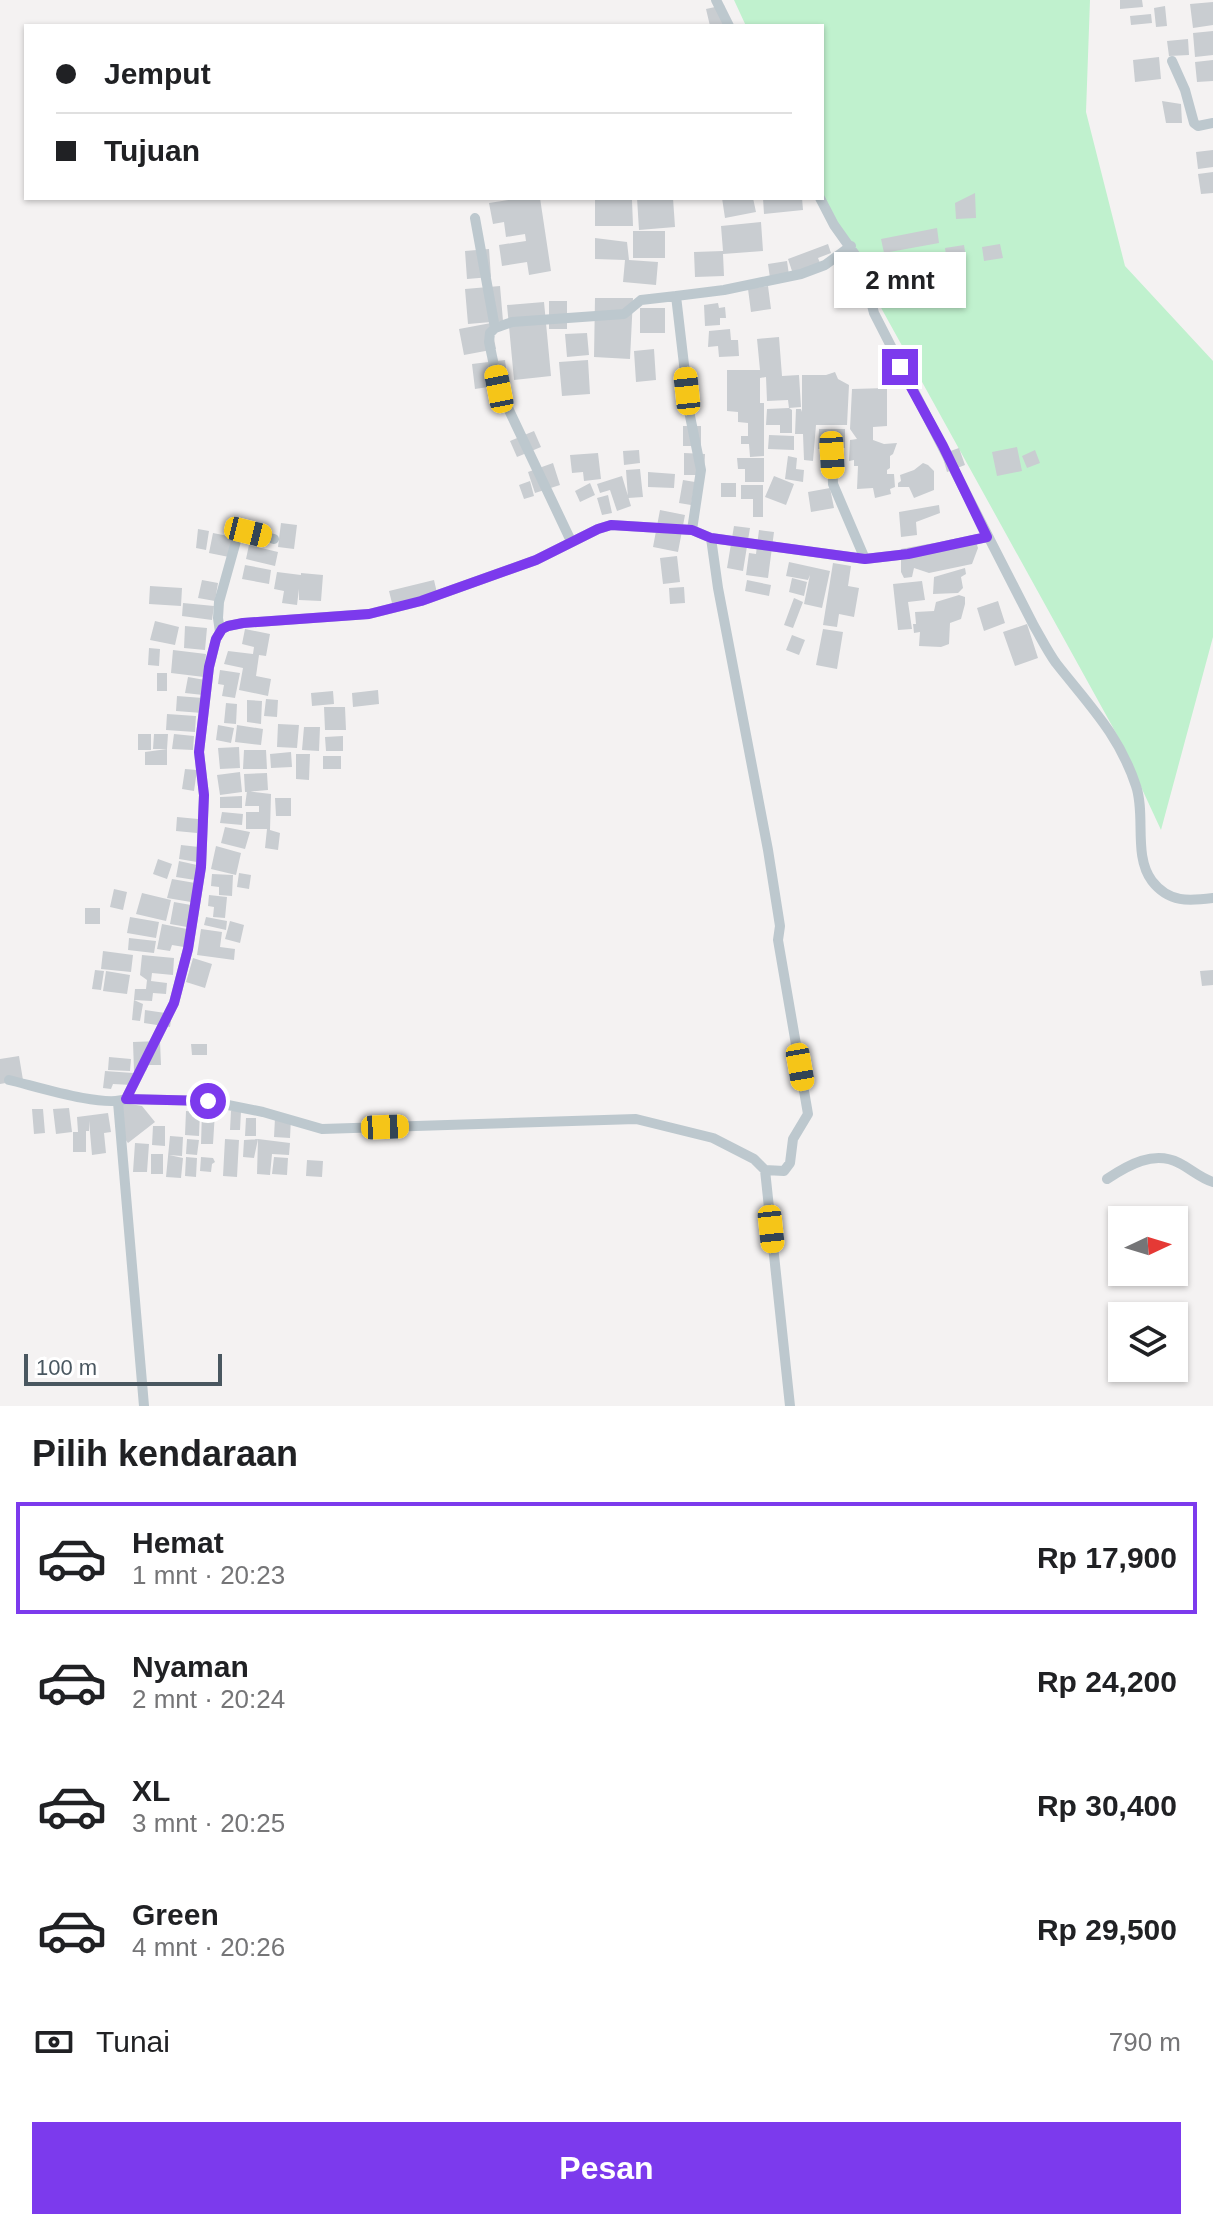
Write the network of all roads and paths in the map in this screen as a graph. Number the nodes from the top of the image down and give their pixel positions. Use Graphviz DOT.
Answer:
graph roads {
  1 [pos="716,0"];
  2 [pos="728,24"];
  3 [pos="1172,61"];
  4 [pos="1213,123"];
  5 [pos="821,200"];
  6 [pos="475,218"];
  7 [pos="851,246"];
  8 [pos="676,296"];
  9 [pos="495,328"];
  10 [pos="832,455"];
  11 [pos="692,530"];
  12 [pos="987,537"];
  13 [pos="711,538"];
  14 [pos="274,539"];
  15 [pos="571,541"];
  16 [pos="865,559"];
  17 [pos="220,632"];
  18 [pos="1213,898"];
  19 [pos="9,1080"];
  20 [pos="122,1100"];
  21 [pos="765,1170"];
  22 [pos="1107,1179"];
  23 [pos="1213,1182"];
  24 [pos="144,1406"];
  25 [pos="790,1406"];
  1 -- 2 [label="street"];
  3 -- 4 [label="street"];
  5 -- 7 [label="street"];
  6 -- 9 [label="street"];
  7 -- 8 [label="street"];
  7 -- 12 [label="street"];
  8 -- 9 [label="street"];
  8 -- 11 [label="street"];
  9 -- 15 [label="street"];
  10 -- 16 [label="street"];
  11 -- 13 [label="street"];
  11 -- 15 [label="street"];
  12 -- 16 [label="street"];
  12 -- 18 [label="street"];
  13 -- 16 [label="street"];
  13 -- 21 [label="street"];
  14 -- 17 [label="street"];
  15 -- 17 [label="street"];
  17 -- 20 [label="street"];
  19 -- 20 [label="street"];
  20 -- 21 [label="street"];
  20 -- 24 [label="street"];
  21 -- 25 [label="street"];
  22 -- 23 [label="street"];
}
